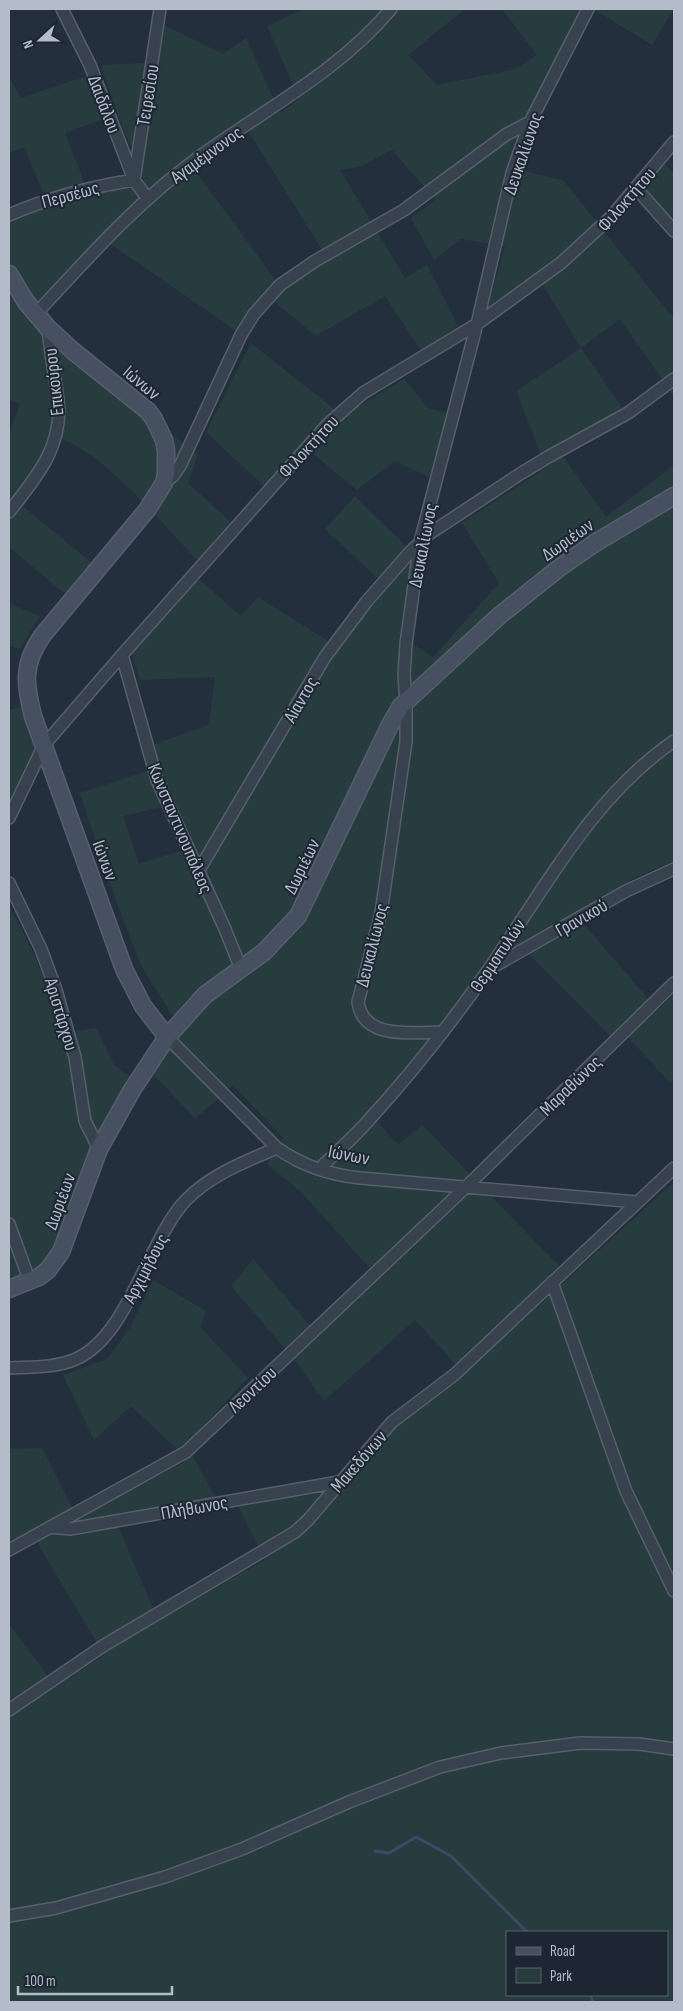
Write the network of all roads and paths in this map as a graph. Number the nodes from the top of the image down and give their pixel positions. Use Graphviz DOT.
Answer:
graph roads {
  1 [pos="62,9"];
  2 [pos="160,9"];
  3 [pos="391,9"];
  4 [pos="588,9"];
  5 [pos="530,122"];
  6 [pos="674,142"];
  7 [pos="134,180"];
  8 [pos="636,188"];
  9 [pos="148,199"];
  10 [pos="9,215"];
  11 [pos="674,231"];
  12 [pos="9,274"];
  13 [pos="36,315"];
  14 [pos="477,324"];
  15 [pos="48,328"];
  16 [pos="674,379"];
  17 [pos="164,483"];
  18 [pos="674,496"];
  19 [pos="9,512"];
  20 [pos="420,542"];
  21 [pos="122,655"];
  22 [pos="406,701"];
  23 [pos="674,741"];
  24 [pos="44,745"];
  25 [pos="9,818"];
  26 [pos="674,869"];
  27 [pos="199,870"];
  28 [pos="9,883"];
  29 [pos="241,968"];
  30 [pos="489,969"];
  31 [pos="674,983"];
  32 [pos="443,1032"];
  33 [pos="167,1037"];
  34 [pos="99,1148"];
  35 [pos="277,1148"];
  36 [pos="674,1168"];
  37 [pos="320,1169"];
  38 [pos="466,1187"];
  39 [pos="637,1202"];
  40 [pos="9,1224"];
  41 [pos="30,1282"];
  42 [pos="552,1282"];
  43 [pos="9,1289"];
  44 [pos="9,1368"];
  45 [pos="339,1482"];
  46 [pos="50,1527"];
  47 [pos="9,1550"];
  48 [pos="674,1591"];
  49 [pos="9,1710"];
  50 [pos="674,1750"];
  51 [pos="9,1916"];
  1 -- 7 [label="street, Δαιδάλου"];
  2 -- 7 [label="street, Τειρεσίου"];
  3 -- 9 [label="street, Αγαμέμνονος"];
  4 -- 5 [label="street, Δευκαλίωνος"];
  5 -- 14 [label="street, Δευκαλίωνος"];
  5 -- 17 [label="street"];
  6 -- 8 [label="street, Φιλοκτήτου"];
  7 -- 9 [label="street, Δαιδάλου"];
  7 -- 10 [label="street, Περσέως"];
  8 -- 11 [label="street"];
  8 -- 14 [label="street, Φιλοκτήτου"];
  9 -- 13 [label="street, Αγαμέμνονος"];
  12 -- 13 [label="street, Ιώνων"];
  13 -- 15 [label="street, Ιώνων"];
  14 -- 20 [label="street, Δευκαλίωνος"];
  14 -- 21 [label="street, Φιλοκτήτου"];
  15 -- 17 [label="street, Ιώνων"];
  15 -- 19 [label="street, Επικούρου"];
  16 -- 20 [label="street"];
  17 -- 24 [label="street, Ιώνων"];
  18 -- 22 [label="street, Δωριέων"];
  20 -- 22 [label="street, Δευκαλίωνος"];
  20 -- 27 [label="street, Aiαντος"];
  21 -- 24 [label="street, Φιλοκτήτου"];
  21 -- 27 [label="street, Κωνσταντινουπόλεος"];
  22 -- 29 [label="street, Δωριέων"];
  22 -- 32 [label="street, Δευκαλίωνος"];
  23 -- 30 [label="street, Θερμοπυλών"];
  24 -- 25 [label="street, Φιλοκτήτου"];
  24 -- 33 [label="street, Ιώνων"];
  26 -- 30 [label="street, Γρανικού"];
  27 -- 29 [label="street, Κωνσταντινουπόλεος"];
  28 -- 34 [label="street, Αριστάρχου"];
  29 -- 33 [label="street, Δωριέων"];
  30 -- 32 [label="street, Θερμοπυλών"];
  31 -- 38 [label="street, Μαραθώνος"];
  32 -- 37 [label="street, Θερμοπυλών"];
  33 -- 34 [label="street, Δωριέων"];
  33 -- 35 [label="street, Ιώνων"];
  34 -- 41 [label="street, Δωριέων"];
  35 -- 37 [label="street, Ιώνων"];
  35 -- 44 [label="street, Αρχιμήδους"];
  36 -- 39 [label="street, Μακεδόνων"];
  37 -- 38 [label="street, Ιώνων"];
  38 -- 39 [label="street, Ιώνων"];
  38 -- 46 [label="street, Λεοντίου"];
  39 -- 42 [label="street, Μακεδόνων"];
  40 -- 41 [label="street"];
  41 -- 43 [label="street, Δωριέων"];
  42 -- 45 [label="street, Μακεδόνων"];
  42 -- 48 [label="street"];
  45 -- 46 [label="street, Πλήθωνος"];
  45 -- 49 [label="street, Μακεδόνων"];
  46 -- 47 [label="street, Λεοντίου"];
  50 -- 51 [label="street"];
}
